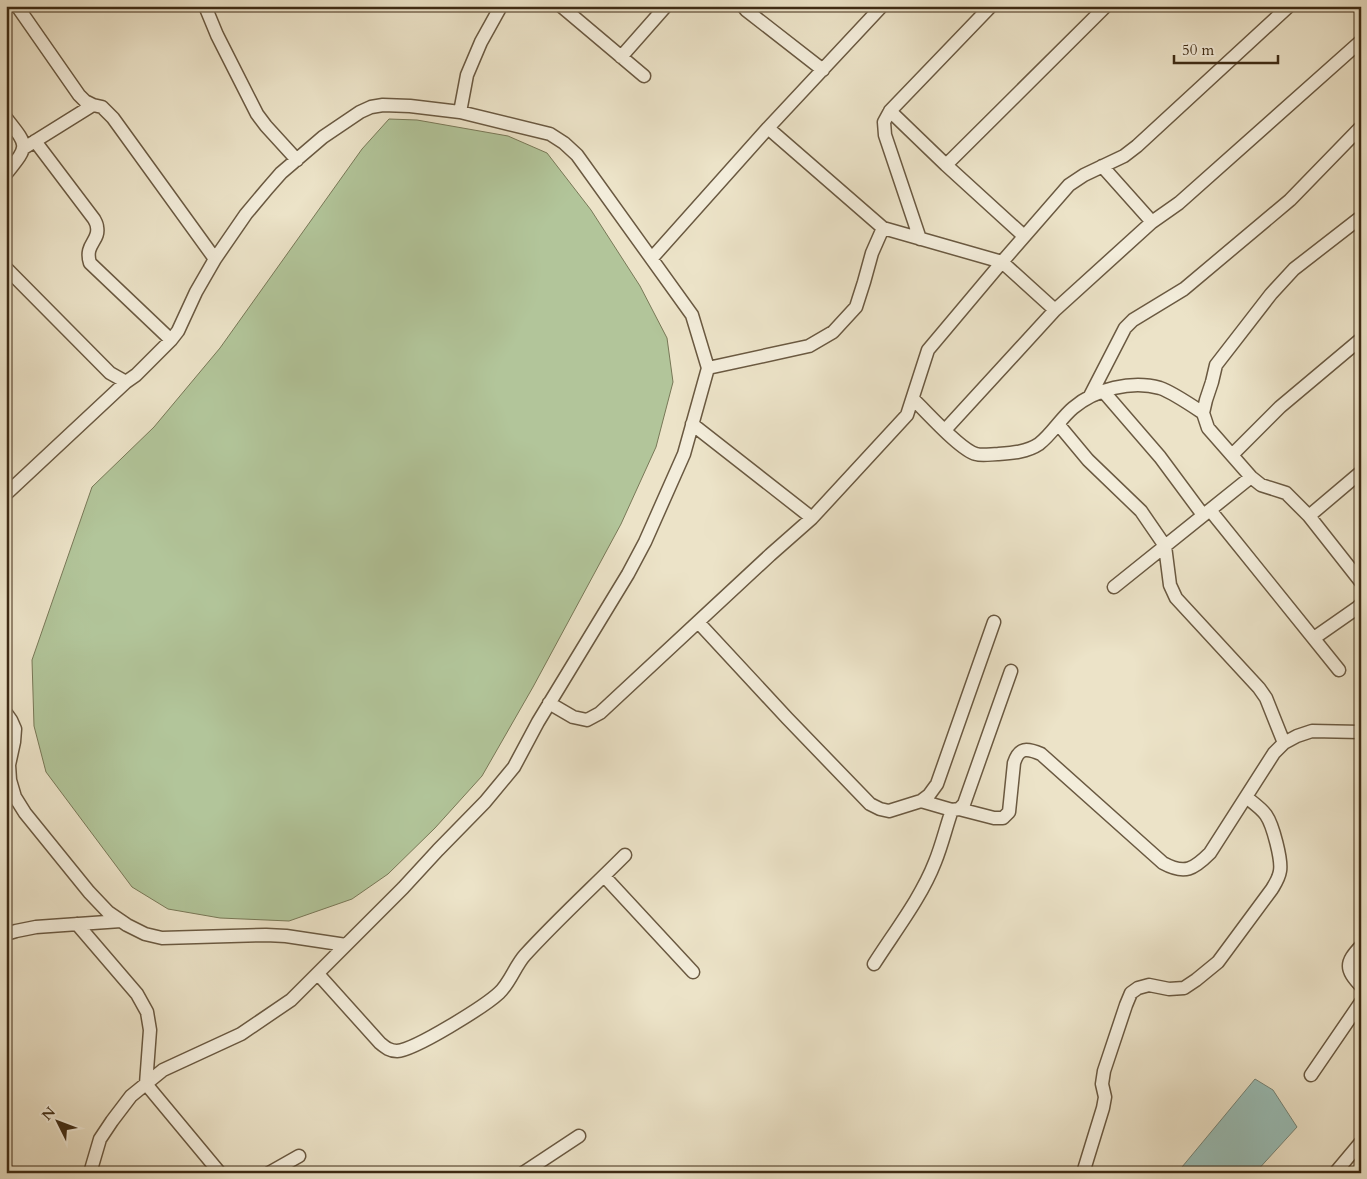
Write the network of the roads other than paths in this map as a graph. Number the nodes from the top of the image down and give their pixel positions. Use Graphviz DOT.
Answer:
graph roads {
  1 [pos="17,6"];
  2 [pos="205,6"];
  3 [pos="501,6"];
  4 [pos="561,6"];
  5 [pos="666,6"];
  6 [pos="743,6"];
  7 [pos="882,6"];
  8 [pos="992,6"];
  9 [pos="1106,6"];
  10 [pos="1289,6"];
  11 [pos="1361,41"];
  12 [pos="620,56"];
  13 [pos="823,70"];
  14 [pos="644,76"];
  15 [pos="93,105"];
  16 [pos="890,110"];
  17 [pos="460,112"];
  18 [pos="6,118"];
  19 [pos="1361,127"];
  20 [pos="768,128"];
  21 [pos="35,141"];
  22 [pos="24,148"];
  23 [pos="297,160"];
  24 [pos="946,165"];
  25 [pos="1102,166"];
  26 [pos="6,174"];
  27 [pos="1361,217"];
  28 [pos="1152,222"];
  29 [pos="883,228"];
  30 [pos="1024,236"];
  31 [pos="920,239"];
  32 [pos="652,258"];
  33 [pos="215,259"];
  34 [pos="1002,262"];
  35 [pos="6,268"];
  36 [pos="1056,310"];
  37 [pos="1361,339"];
  38 [pos="171,340"];
  39 [pos="708,368"];
  40 [pos="126,382"];
  41 [pos="1103,390"];
  42 [pos="1090,396"];
  43 [pos="912,399"];
  44 [pos="1203,413"];
  45 [pos="692,424"];
  46 [pos="1058,424"];
  47 [pos="945,430"];
  48 [pos="1232,455"];
  49 [pos="1361,472"];
  50 [pos="1251,477"];
  51 [pos="6,494"];
  52 [pos="1206,513"];
  53 [pos="1309,516"];
  54 [pos="812,518"];
  55 [pos="1165,546"];
  56 [pos="1361,582"];
  57 [pos="1114,587"];
  58 [pos="1361,604"];
  59 [pos="698,622"];
  60 [pos="994,622"];
  61 [pos="1314,638"];
  62 [pos="1339,670"];
  63 [pos="1011,671"];
  64 [pos="549,703"];
  65 [pos="6,714"];
  66 [pos="1361,732"];
  67 [pos="1284,743"];
  68 [pos="1246,797"];
  69 [pos="921,801"];
  70 [pos="955,810"];
  71 [pos="625,854"];
  72 [pos="604,876"];
  73 [pos="121,921"];
  74 [pos="77,924"];
  75 [pos="6,934"];
  76 [pos="346,945"];
  77 [pos="1361,946"];
  78 [pos="874,964"];
  79 [pos="693,972"];
  80 [pos="318,974"];
  81 [pos="1361,986"];
  82 [pos="1361,1002"];
  83 [pos="1312,1075"];
  84 [pos="146,1084"];
  85 [pos="579,1136"];
  86 [pos="1361,1142"];
  87 [pos="299,1156"];
  88 [pos="90,1173"];
  89 [pos="220,1173"];
  90 [pos="269,1173"];
  91 [pos="523,1173"];
  92 [pos="1083,1173"];
  93 [pos="1335,1173"];
  1 -- 15 [label="street"];
  2 -- 23 [label="street"];
  3 -- 17 [label="street"];
  4 -- 12 [label="street"];
  5 -- 12 [label="street"];
  6 -- 13 [label="street"];
  7 -- 13 [label="street"];
  8 -- 16 [label="street"];
  9 -- 24 [label="street"];
  10 -- 25 [label="street"];
  11 -- 28 [label="street"];
  12 -- 14 [label="street"];
  13 -- 20 [label="street"];
  15 -- 21 [label="street"];
  15 -- 33 [label="street"];
  16 -- 24 [label="street"];
  16 -- 31 [label="street"];
  17 -- 23 [label="street"];
  17 -- 32 [label="street"];
  18 -- 22 [label="street"];
  19 -- 42 [label="street"];
  20 -- 29 [label="street"];
  20 -- 32 [label="street"];
  21 -- 22 [label="street"];
  21 -- 38 [label="street"];
  22 -- 26 [label="street"];
  23 -- 33 [label="street"];
  24 -- 30 [label="street"];
  25 -- 28 [label="street"];
  25 -- 30 [label="street"];
  27 -- 44 [label="street"];
  28 -- 36 [label="street"];
  29 -- 31 [label="street"];
  29 -- 39 [label="street"];
  30 -- 34 [label="street"];
  31 -- 34 [label="street"];
  32 -- 39 [label="street"];
  33 -- 38 [label="street"];
  34 -- 36 [label="street"];
  34 -- 43 [label="street"];
  35 -- 40 [label="street"];
  36 -- 47 [label="street"];
  37 -- 48 [label="street"];
  38 -- 40 [label="street"];
  39 -- 45 [label="street"];
  40 -- 51 [label="street"];
  41 -- 42 [label="street"];
  41 -- 44 [label="street"];
  41 -- 52 [label="street"];
  42 -- 46 [label="street"];
  43 -- 47 [label="street"];
  43 -- 54 [label="street"];
  44 -- 48 [label="street"];
  45 -- 54 [label="street"];
  45 -- 64 [label="street"];
  46 -- 47 [label="street"];
  46 -- 55 [label="street"];
  48 -- 50 [label="street"];
  49 -- 53 [label="street"];
  50 -- 52 [label="street"];
  50 -- 53 [label="street"];
  52 -- 55 [label="street"];
  52 -- 61 [label="street"];
  53 -- 56 [label="street"];
  54 -- 59 [label="street"];
  55 -- 57 [label="street"];
  55 -- 67 [label="street"];
  58 -- 61 [label="street"];
  59 -- 64 [label="street"];
  59 -- 69 [label="street"];
  60 -- 69 [label="street"];
  61 -- 62 [label="street"];
  63 -- 70 [label="street"];
  64 -- 76 [label="street"];
  65 -- 73 [label="street"];
  66 -- 67 [label="street"];
  67 -- 68 [label="street"];
  68 -- 70 [label="street"];
  68 -- 92 [label="street"];
  69 -- 70 [label="street"];
  70 -- 78 [label="street"];
  71 -- 72 [label="street"];
  72 -- 79 [label="street"];
  72 -- 80 [label="street"];
  73 -- 74 [label="street"];
  73 -- 76 [label="street"];
  74 -- 75 [label="street"];
  74 -- 84 [label="street"];
  76 -- 80 [label="street"];
  77 -- 81 [label="street"];
  80 -- 84 [label="street"];
  82 -- 83 [label="street"];
  84 -- 88 [label="street"];
  84 -- 89 [label="street"];
  85 -- 91 [label="street"];
  86 -- 93 [label="street"];
  87 -- 90 [label="street"];
}
